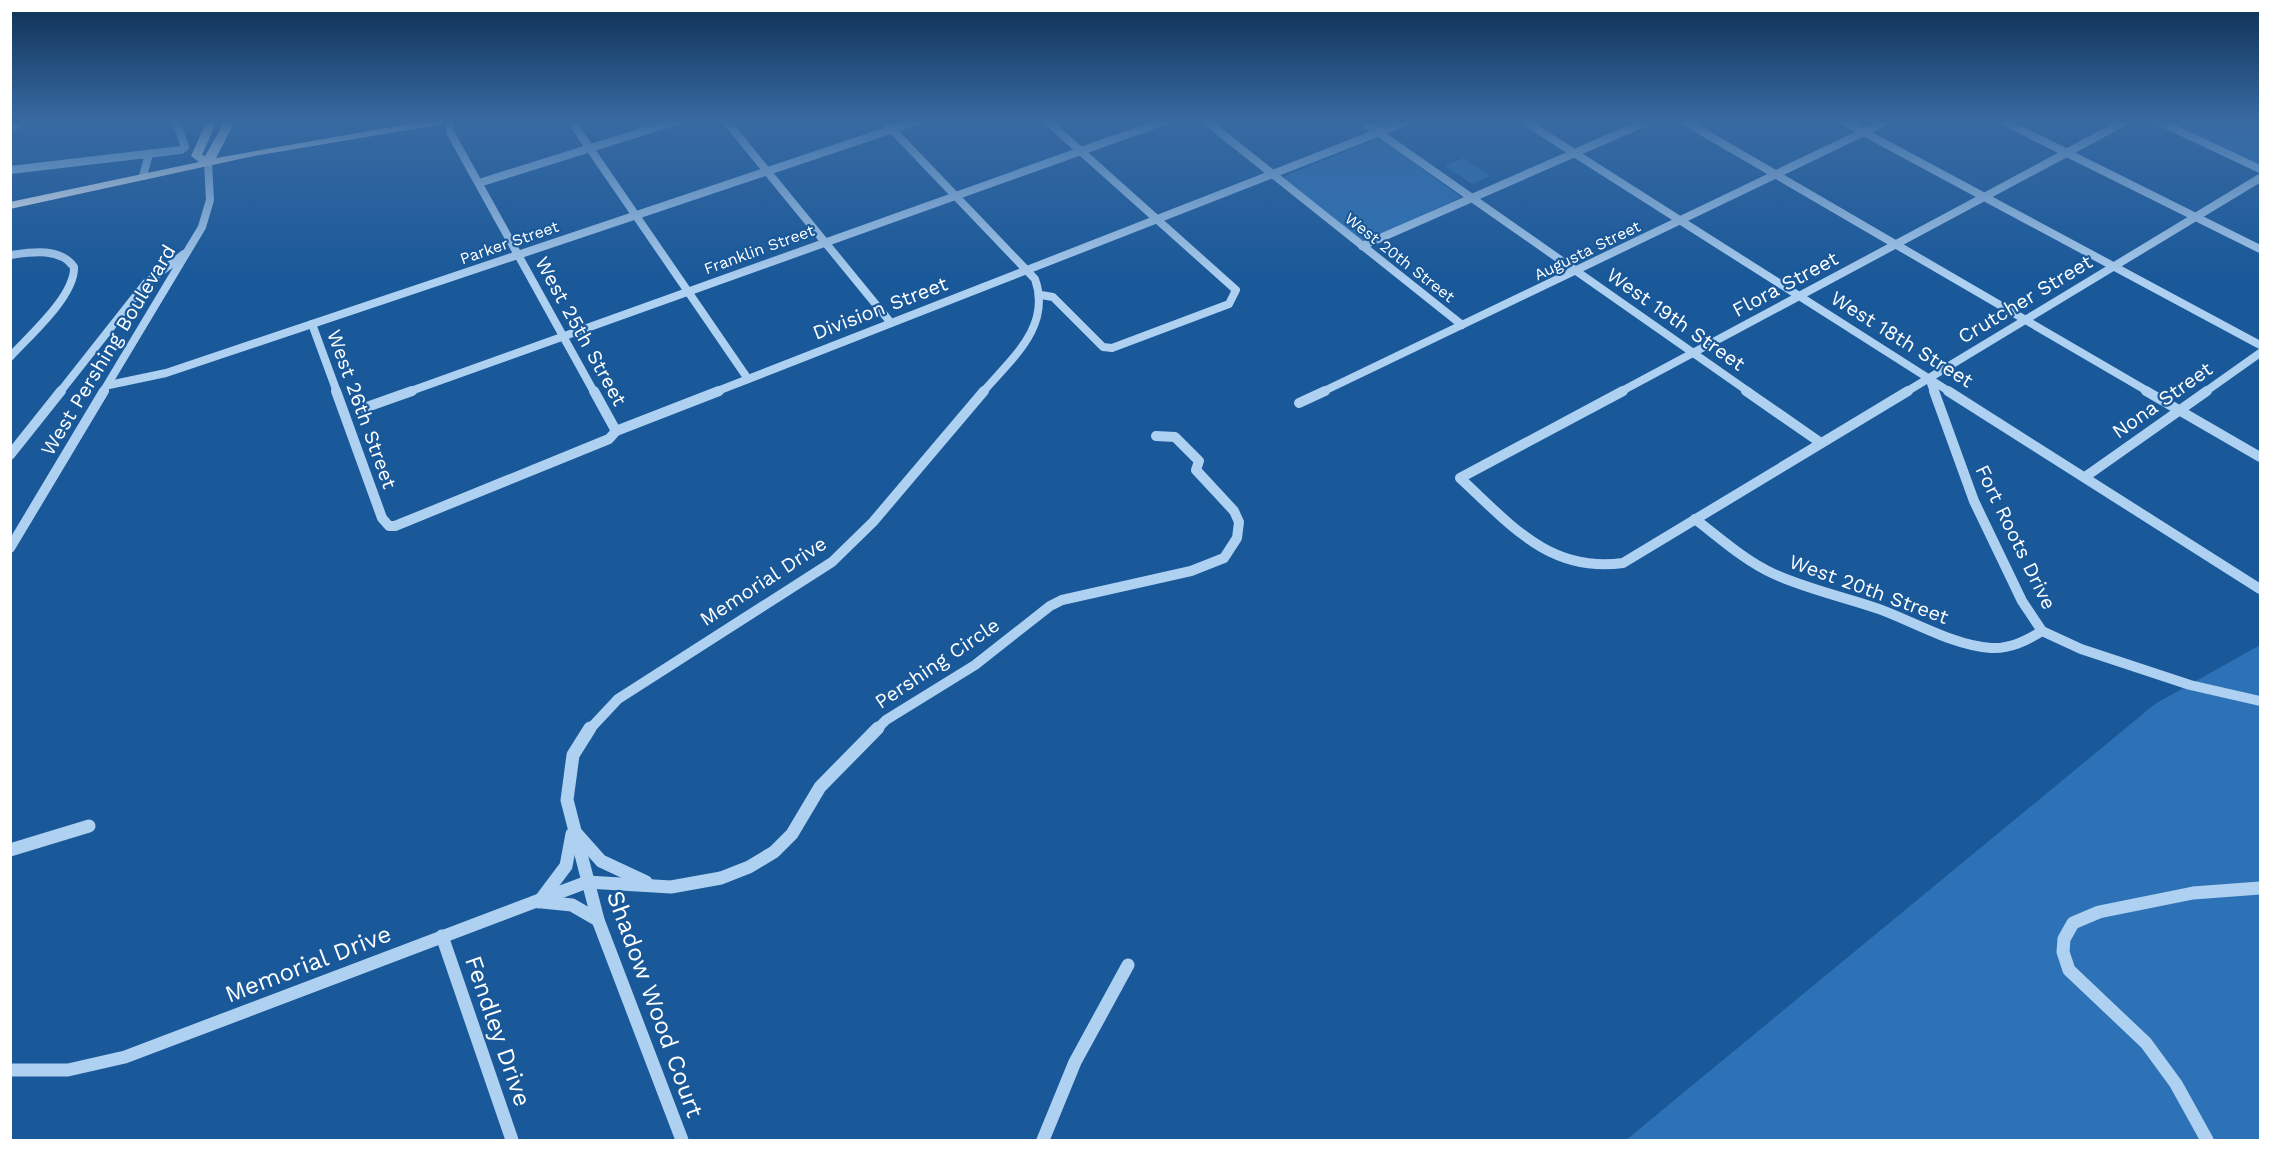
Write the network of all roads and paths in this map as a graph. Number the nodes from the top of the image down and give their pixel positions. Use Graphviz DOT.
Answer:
graph roads {
  1 [pos="149,175"];
  2 [pos="208,175"];
  3 [pos="474,175"];
  4 [pos="505,175"];
  5 [pos="608,175"];
  6 [pos="756,175"];
  7 [pos="770,175"];
  8 [pos="936,175"];
  9 [pos="1013,175"];
  10 [pos="1108,175"];
  11 [pos="1270,175"];
  12 [pos="1273,175"];
  13 [pos="1439,175"];
  14 [pos="1525,175"];
  15 [pos="1610,175"];
  16 [pos="1776,175"];
  17 [pos="1943,175"];
  18 [pos="2026,175"];
  19 [pos="2111,175"];
  20 [pos="143,176"];
  21 [pos="2260,178"];
  22 [pos="479,183"];
  23 [pos="955,195"];
  24 [pos="1984,197"];
  25 [pos="1472,198"];
  26 [pos="10,206"];
  27 [pos="636,215"];
  28 [pos="2196,217"];
  29 [pos="1157,219"];
  30 [pos="1682,220"];
  31 [pos="824,241"];
  32 [pos="1896,244"];
  33 [pos="1362,246"];
  34 [pos="2260,249"];
  35 [pos="189,250"];
  36 [pos="519,254"];
  37 [pos="10,255"];
  38 [pos="2114,266"];
  39 [pos="1027,269"];
  40 [pos="1577,271"];
  41 [pos="687,291"];
  42 [pos="1041,295"];
  43 [pos="1800,296"];
  44 [pos="2026,321"];
  45 [pos="891,323"];
  46 [pos="312,324"];
  47 [pos="1462,325"];
  48 [pos="564,335"];
  49 [pos="2260,345"];
  50 [pos="1694,353"];
  51 [pos="2260,353"];
  52 [pos="10,357"];
  53 [pos="1929,378"];
  54 [pos="748,379"];
  55 [pos="109,385"];
  56 [pos="1299,403"];
  57 [pos="364,408"];
  58 [pos="2180,410"];
  59 [pos="616,431"];
  60 [pos="1156,436"];
  61 [pos="1821,443"];
  62 [pos="10,455"];
  63 [pos="2260,457"];
  64 [pos="2085,477"];
  65 [pos="378,507"];
  66 [pos="1695,519"];
  67 [pos="10,548"];
  68 [pos="1623,562"];
  69 [pos="2260,589"];
  70 [pos="2042,631"];
  71 [pos="2260,701"];
  72 [pos="89,826"];
  73 [pos="573,829"];
  74 [pos="10,850"];
  75 [pos="587,882"];
  76 [pos="659,886"];
  77 [pos="2260,888"];
  78 [pos="538,902"];
  79 [pos="598,920"];
  80 [pos="442,936"];
  81 [pos="1128,965"];
  82 [pos="10,1070"];
  83 [pos="512,1140"];
  84 [pos="682,1140"];
  85 [pos="1043,1140"];
  86 [pos="2207,1140"];
  1 -- 20 [label="main road"];
  2 -- 35 [label="street, West Pershing Boulevard"];
  3 -- 22 [label="street, West 25th Street"];
  4 -- 22 [label="street"];
  5 -- 27 [label="street"];
  6 -- 27 [label="street, Parker Street"];
  7 -- 31 [label="street"];
  8 -- 23 [label="street"];
  9 -- 23 [label="street, Franklin Street"];
  10 -- 29 [label="street"];
  11 -- 29 [label="street, Division Street"];
  12 -- 33 [label="street, West 20th Street"];
  13 -- 25 [label="street, West 19th Street"];
  14 -- 25 [label="street"];
  15 -- 30 [label="street, West 18th Street"];
  16 -- 30 [label="street, Augusta Street"];
  16 -- 32 [label="street"];
  17 -- 24 [label="street"];
  18 -- 24 [label="street, Flora Street"];
  19 -- 28 [label="street"];
  20 -- 26 [label="main road"];
  21 -- 28 [label="street, Crutcher Street"];
  22 -- 36 [label="street, West 25th Street"];
  23 -- 31 [label="street, Franklin Street"];
  23 -- 39 [label="street"];
  24 -- 32 [label="street, Flora Street"];
  24 -- 38 [label="street"];
  25 -- 33 [label="street"];
  25 -- 40 [label="street, West 19th Street"];
  27 -- 36 [label="street, Parker Street"];
  27 -- 41 [label="street"];
  28 -- 34 [label="street"];
  28 -- 38 [label="street, Crutcher Street"];
  29 -- 39 [label="street, Division Street"];
  29 -- 42 [label="street"];
  30 -- 40 [label="street, Augusta Street"];
  30 -- 43 [label="street, West 18th Street"];
  31 -- 41 [label="street, Franklin Street"];
  31 -- 45 [label="street"];
  32 -- 43 [label="street, Flora Street"];
  32 -- 44 [label="street"];
  33 -- 47 [label="street, West 20th Street"];
  35 -- 55 [label="street, West Pershing Boulevard"];
  35 -- 62 [label="street"];
  36 -- 46 [label="street, Parker Street"];
  36 -- 48 [label="street, West 25th Street"];
  37 -- 52 [label="street"];
  38 -- 44 [label="street, Crutcher Street"];
  38 -- 49 [label="street"];
  39 -- 42 [label="street"];
  39 -- 45 [label="street, Division Street"];
  40 -- 47 [label="street, Augusta Street"];
  40 -- 50 [label="street, West 19th Street"];
  41 -- 48 [label="street, Franklin Street"];
  41 -- 54 [label="street"];
  42 -- 73 [label="street, Memorial Drive"];
  43 -- 50 [label="street, Flora Street"];
  43 -- 53 [label="street, West 18th Street"];
  44 -- 53 [label="street, Crutcher Street"];
  44 -- 58 [label="street"];
  45 -- 54 [label="street, Division Street"];
  46 -- 55 [label="street, Parker Street"];
  46 -- 65 [label="street, West 26th Street"];
  47 -- 56 [label="street, Augusta Street"];
  48 -- 57 [label="street, Franklin Street"];
  48 -- 59 [label="street, West 25th Street"];
  50 -- 61 [label="street, West 19th Street"];
  50 -- 68 [label="street, Flora Street"];
  51 -- 58 [label="street, Nona Street"];
  53 -- 61 [label="street, Crutcher Street"];
  53 -- 64 [label="street, West 18th Street"];
  53 -- 70 [label="street, Fort Roots Drive"];
  54 -- 59 [label="street, Division Street"];
  55 -- 67 [label="street, West Pershing Boulevard"];
  58 -- 63 [label="street"];
  58 -- 64 [label="street, Nona Street"];
  59 -- 65 [label="street, Division Street"];
  60 -- 76 [label="street, Pershing Circle"];
  61 -- 66 [label="street, Crutcher Street"];
  64 -- 69 [label="street, West 18th Street"];
  66 -- 68 [label="street, Crutcher Street"];
  66 -- 70 [label="street, West 20th Street"];
  70 -- 71 [label="street, Fort Roots Drive"];
  72 -- 74 [label="street"];
  73 -- 75 [label="street"];
  73 -- 76 [label="street, Memorial Drive"];
  73 -- 78 [label="street, Memorial Drive"];
  75 -- 76 [label="street, Pershing Circle"];
  75 -- 78 [label="street, Pershing Circle"];
  75 -- 79 [label="street, Shadow Wood Court"];
  77 -- 86 [label="street"];
  78 -- 79 [label="street"];
  78 -- 80 [label="street, Memorial Drive"];
  79 -- 84 [label="street, Shadow Wood Court"];
  80 -- 82 [label="street, Memorial Drive"];
  80 -- 83 [label="street, Fendley Drive"];
  81 -- 85 [label="street"];
}
